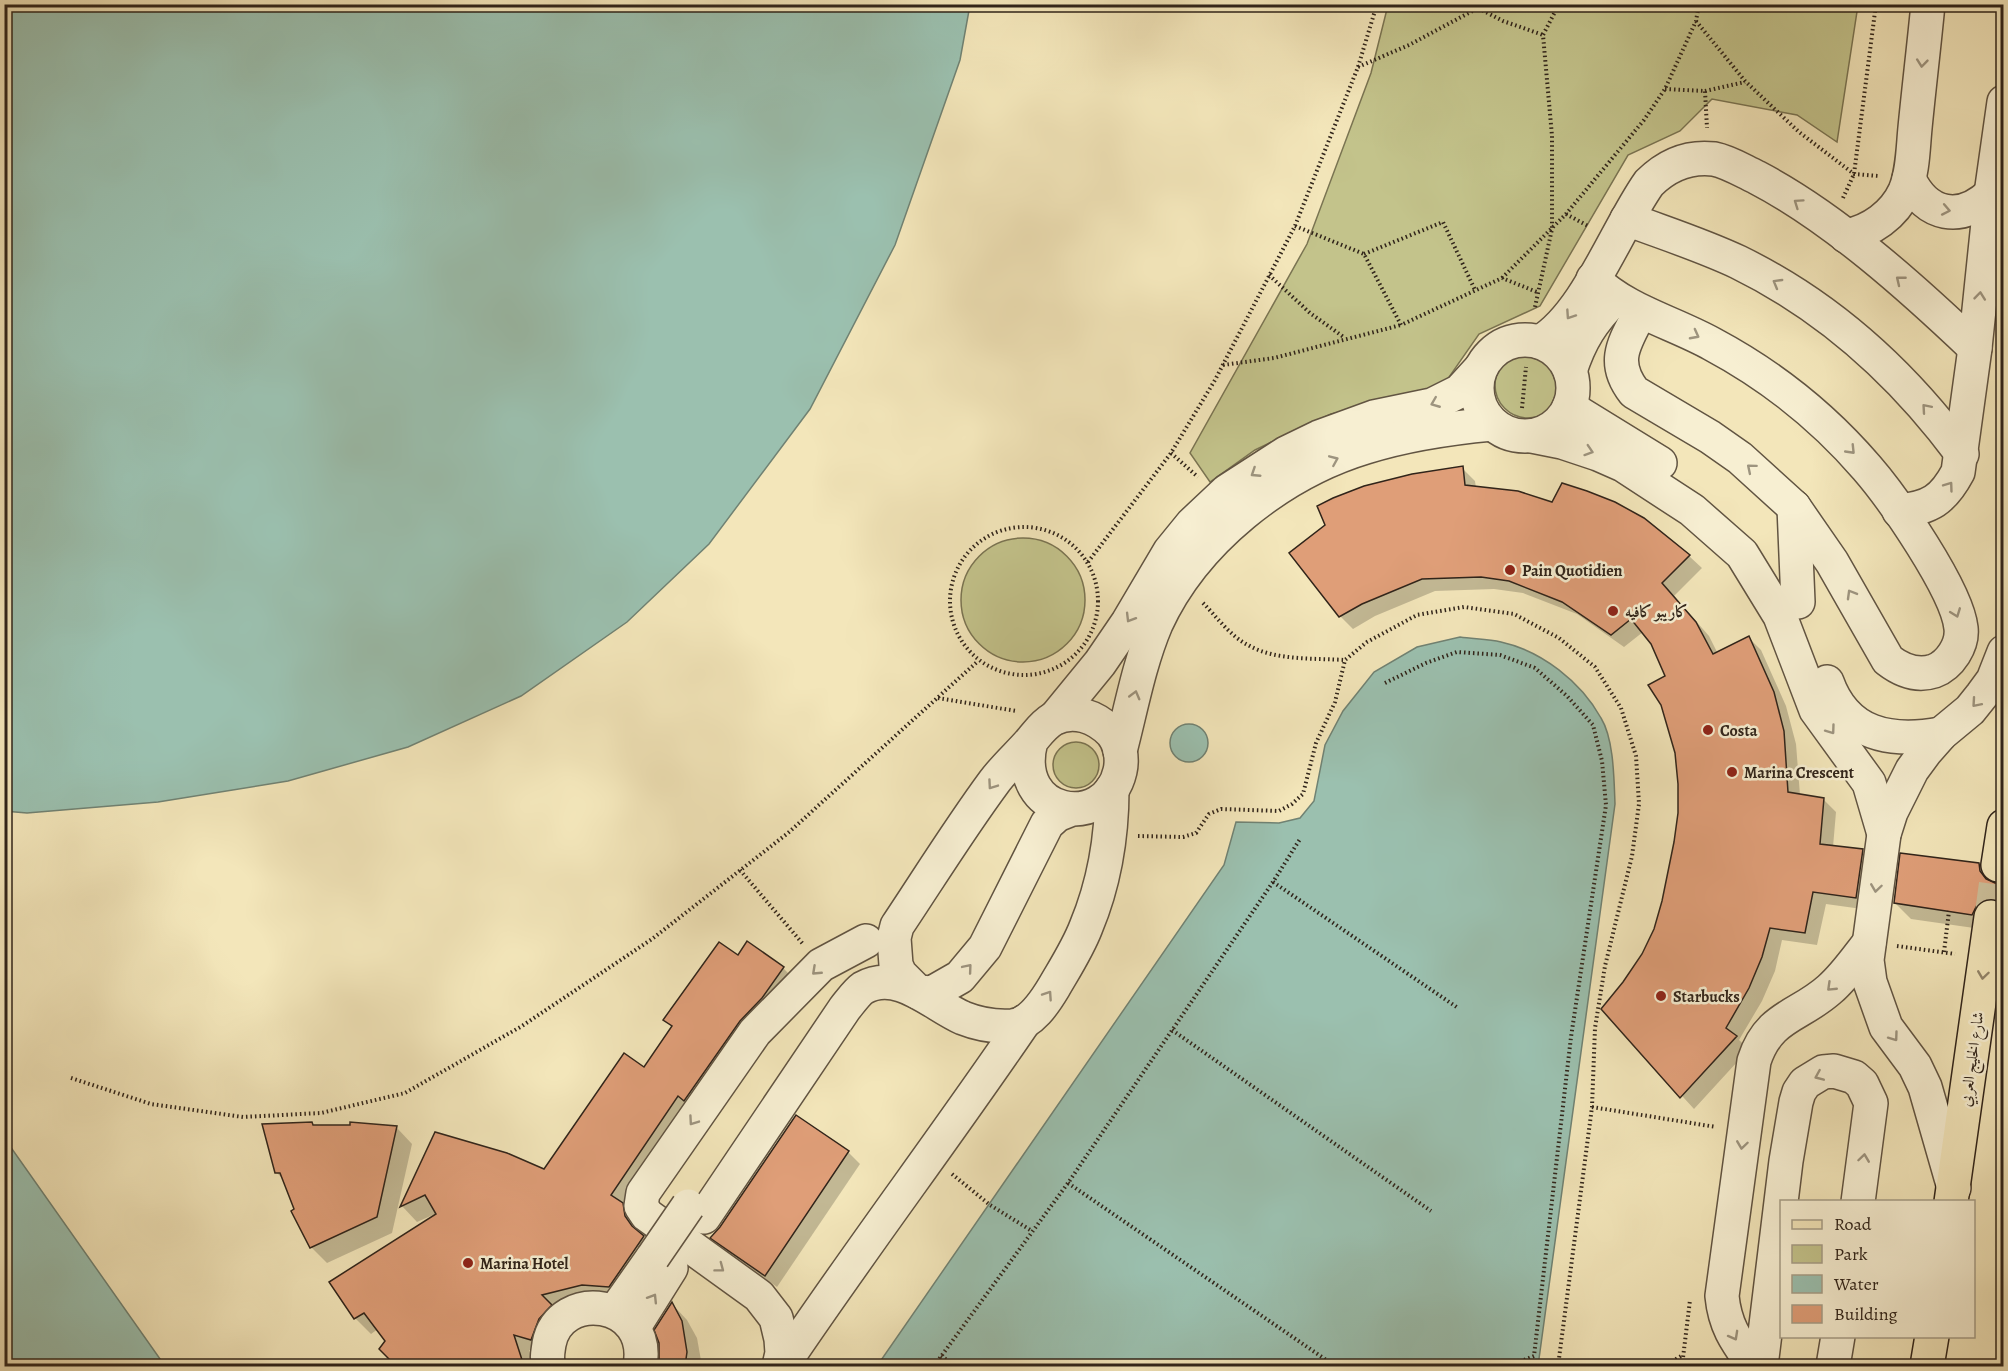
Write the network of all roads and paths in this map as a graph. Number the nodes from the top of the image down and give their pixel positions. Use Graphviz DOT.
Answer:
graph roads {
  1 [pos="1377,4"];
  2 [pos="1558,4"];
  3 [pos="1699,4"];
  4 [pos="1876,4"];
  5 [pos="1928,4"];
  6 [pos="1478,6"];
  7 [pos="1696,21"];
  8 [pos="1543,35"];
  9 [pos="1358,67"];
  10 [pos="1745,81"];
  11 [pos="1665,89"];
  12 [pos="1705,91"];
  13 [pos="2004,102"];
  14 [pos="1709,159"];
  15 [pos="1854,174"];
  16 [pos="1909,179"];
  17 [pos="1991,194"];
  18 [pos="1566,214"];
  19 [pos="1627,219"];
  20 [pos="1295,226"];
  21 [pos="1552,229"];
  22 [pos="1597,231"];
  23 [pos="1838,231"];
  24 [pos="1364,254"];
  25 [pos="1269,275"];
  26 [pos="1502,278"];
  27 [pos="1475,290"];
  28 [pos="1537,292"];
  29 [pos="1616,296"];
  30 [pos="1401,325"];
  31 [pos="1346,338"];
  32 [pos="1540,342"];
  33 [pos="1975,348"];
  34 [pos="1223,365"];
  35 [pos="1480,368"];
  36 [pos="1570,371"];
  37 [pos="1569,407"];
  38 [pos="1492,424"];
  39 [pos="1532,436"];
  40 [pos="1962,454"];
  41 [pos="1794,507"];
  42 [pos="1899,511"];
  43 [pos="1088,562"];
  44 [pos="1182,580"];
  45 [pos="1798,602"];
  46 [pos="2004,652"];
  47 [pos="1346,660"];
  48 [pos="978,661"];
  49 [pos="1385,683"];
  50 [pos="937,698"];
  51 [pos="1055,718"];
  52 [pos="1941,734"];
  53 [pos="1031,741"];
  54 [pos="1120,751"];
  55 [pos="1112,789"];
  56 [pos="1072,809"];
  57 [pos="2004,826"];
  58 [pos="1884,834"];
  59 [pos="1110,835"];
  60 [pos="1300,839"];
  61 [pos="1998,865"];
  62 [pos="740,870"];
  63 [pos="1273,882"];
  64 [pos="1949,911"];
  65 [pos="1991,917"];
  66 [pos="897,926"];
  67 [pos="866,941"];
  68 [pos="1869,943"];
  69 [pos="1944,952"];
  70 [pos="1986,958"];
  71 [pos="821,965"];
  72 [pos="918,992"];
  73 [pos="1458,1008"];
  74 [pos="962,1018"];
  75 [pos="1024,1022"];
  76 [pos="1172,1030"];
  77 [pos="71,1078"];
  78 [pos="982,1084"];
  79 [pos="1592,1107"];
  80 [pos="1744,1132"];
  81 [pos="930,1156"];
  82 [pos="1068,1182"];
  83 [pos="1952,1195"];
  84 [pos="1781,1200"];
  85 [pos="1857,1200"];
  86 [pos="1780,1210"];
  87 [pos="1431,1211"];
  88 [pos="696,1212"];
  89 [pos="1032,1231"];
  90 [pos="759,1296"];
  91 [pos="827,1299"];
  92 [pos="625,1319"];
  93 [pos="1838,1338"];
  94 [pos="1932,1338"];
  95 [pos="1683,1355"];
  96 [pos="941,1356"];
  97 [pos="549,1366"];
  98 [pos="640,1366"];
  99 [pos="781,1366"];
  100 [pos="934,1366"];
  101 [pos="956,1366"];
  102 [pos="1335,1366"];
  103 [pos="1509,1366"];
  104 [pos="1558,1366"];
  105 [pos="1664,1366"];
  106 [pos="1754,1366"];
  107 [pos="1761,1366"];
  108 [pos="1833,1366"];
  109 [pos="1927,1366"];
  1 -- 9 [label="path"];
  2 -- 8 [label="path"];
  3 -- 7 [label="path"];
  4 -- 15 [label="path"];
  5 -- 16 [label="lane, one-way"];
  6 -- 8 [label="path"];
  6 -- 9 [label="path"];
  7 -- 10 [label="path"];
  7 -- 11 [label="path"];
  8 -- 21 [label="path"];
  9 -- 20 [label="path"];
  10 -- 12 [label="path"];
  10 -- 15 [label="path"];
  11 -- 12 [label="path"];
  11 -- 18 [label="path"];
  12 -- 14 [label="path"];
  13 -- 17 [label="lane"];
  14 -- 19 [label="lane"];
  23 -- 14 [label="lane, one-way"];
  15 -- 16 [label="path"];
  15 -- 23 [label="path"];
  16 -- 17 [label="lane, one-way"];
  16 -- 23 [label="lane"];
  33 -- 17 [label="lane, one-way"];
  18 -- 21 [label="path"];
  18 -- 22 [label="path"];
  19 -- 29 [label="lane"];
  40 -- 19 [label="lane, one-way"];
  20 -- 24 [label="path"];
  20 -- 25 [label="path"];
  21 -- 26 [label="path"];
  33 -- 23 [label="lane, one-way"];
  24 -- 27 [label="path"];
  24 -- 30 [label="path"];
  25 -- 31 [label="path"];
  25 -- 34 [label="path"];
  26 -- 27 [label="path"];
  26 -- 28 [label="path"];
  27 -- 30 [label="path"];
  29 -- 32 [label="lane, one-way"];
  29 -- 36 [label="lane"];
  41 -- 29 [label="lane, one-way"];
  29 -- 42 [label="lane, one-way"];
  30 -- 31 [label="path"];
  31 -- 34 [label="path"];
  32 -- 35 [label="lane"];
  32 -- 36 [label="lane"];
  33 -- 40 [label="lane"];
  34 -- 43 [label="path"];
  35 -- 38 [label="lane"];
  35 -- 51 [label="lane, one-way"];
  36 -- 37 [label="lane"];
  37 -- 39 [label="lane"];
  37 -- 45 [label="lane"];
  38 -- 39 [label="lane"];
  44 -- 38 [label="lane, one-way"];
  39 -- 58 [label="lane, one-way"];
  42 -- 40 [label="lane, one-way"];
  42 -- 41 [label="lane, one-way"];
  41 -- 45 [label="lane"];
  43 -- 48 [label="path"];
  43 -- 48 [label="path"];
  44 -- 47 [label="path"];
  54 -- 44 [label="lane, one-way"];
  45 -- 52 [label="lane"];
  46 -- 52 [label="lane, one-way"];
  47 -- 59 [label="path"];
  47 -- 79 [label="path"];
  48 -- 50 [label="path"];
  49 -- 103 [label="path"];
  50 -- 51 [label="path"];
  50 -- 62 [label="path"];
  51 -- 53 [label="lane"];
  51 -- 54 [label="lane"];
  52 -- 58 [label="lane"];
  53 -- 56 [label="lane"];
  53 -- 66 [label="lane, one-way"];
  54 -- 55 [label="lane"];
  55 -- 56 [label="lane"];
  55 -- 59 [label="lane"];
  72 -- 56 [label="lane, one-way"];
  57 -- 61 [label="main road"];
  58 -- 68 [label="lane, one-way"];
  75 -- 59 [label="lane, one-way"];
  60 -- 63 [label="path"];
  62 -- 71 [label="path"];
  62 -- 77 [label="path"];
  63 -- 73 [label="path"];
  63 -- 76 [label="path"];
  64 -- 69 [label="path"];
  65 -- 70 [label="main road, شارع الخليج العربي"];
  66 -- 67 [label="lane"];
  66 -- 72 [label="lane"];
  67 -- 71 [label="lane"];
  67 -- 88 [label="lane"];
  68 -- 69 [label="path"];
  68 -- 80 [label="lane, one-way"];
  68 -- 83 [label="lane, one-way"];
  69 -- 70 [label="path"];
  70 -- 83 [label="main road, شارع الخليج العربي, one-way"];
  71 -- 90 [label="lane, one-way"];
  72 -- 74 [label="lane"];
  72 -- 88 [label="lane"];
  74 -- 75 [label="lane"];
  74 -- 78 [label="lane"];
  75 -- 78 [label="lane"];
  76 -- 82 [label="path"];
  76 -- 87 [label="path"];
  78 -- 81 [label="lane"];
  79 -- 80 [label="path"];
  79 -- 104 [label="path"];
  80 -- 106 [label="lane, one-way"];
  81 -- 89 [label="path"];
  81 -- 91 [label="lane"];
  82 -- 89 [label="path"];
  82 -- 102 [label="path"];
  85 -- 84 [label="lane, one-way"];
  86 -- 107 [label="lane, one-way"];
  88 -- 92 [label="lane"];
  89 -- 96 [label="path"];
  90 -- 91 [label="lane"];
  90 -- 99 [label="lane"];
  91 -- 99 [label="lane"];
  92 -- 97 [label="lane"];
  92 -- 98 [label="lane"];
  93 -- 108 [label="lane"];
  94 -- 109 [label="main road"];
  95 -- 105 [label="path"];
  96 -- 100 [label="path"];
  96 -- 101 [label="path"];
}
